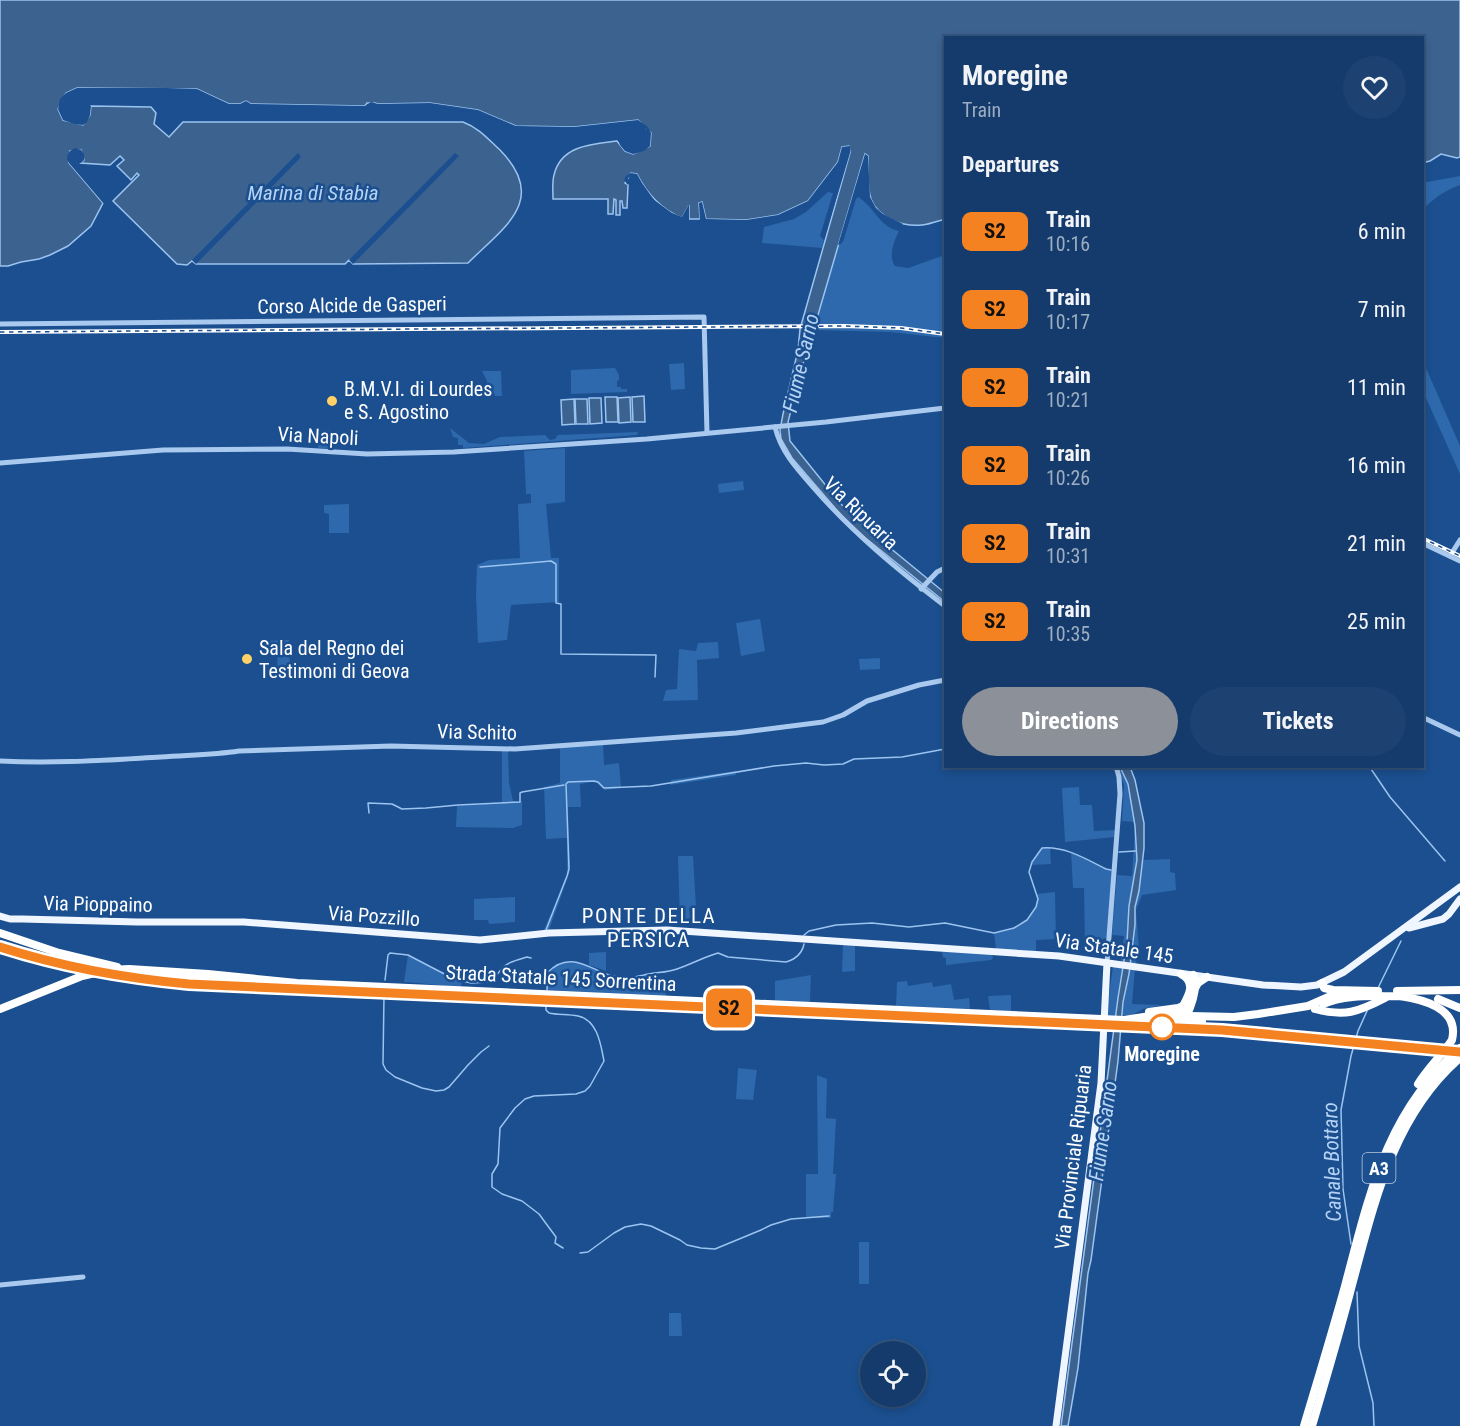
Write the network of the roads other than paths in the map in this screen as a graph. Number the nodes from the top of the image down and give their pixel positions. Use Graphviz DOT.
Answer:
graph roads {
  1 [pos="0,324"];
  2 [pos="944,408"];
  3 [pos="775,427"];
  4 [pos="707,433"];
  5 [pos="0,463"];
  6 [pos="1460,540"];
  7 [pos="1424,544"];
  8 [pos="1449,556"];
  9 [pos="1460,561"];
  10 [pos="944,568"];
  11 [pos="921,589"];
  12 [pos="944,605"];
  13 [pos="944,680"];
  14 [pos="1424,718"];
  15 [pos="1460,735"];
  16 [pos="0,761"];
  17 [pos="1117,768"];
  18 [pos="1460,887"];
  19 [pos="1460,899"];
  20 [pos="1440,902"];
  21 [pos="1431,909"];
  22 [pos="1449,914"];
  23 [pos="0,916"];
  24 [pos="1437,921"];
  25 [pos="197,922"];
  26 [pos="1401,931"];
  27 [pos="0,934"];
  28 [pos="805,939"];
  29 [pos="1111,964"];
  30 [pos="93,966"];
  31 [pos="127,971"];
  32 [pos="1181,974"];
  33 [pos="1207,977"];
  34 [pos="282,981"];
  35 [pos="1192,983"];
  36 [pos="1319,984"];
  37 [pos="1460,990"];
  38 [pos="1354,991"];
  39 [pos="1387,994"];
  40 [pos="1400,996"];
  41 [pos="1183,1005"];
  42 [pos="1315,1006"];
  43 [pos="1460,1007"];
  44 [pos="0,1009"];
  45 [pos="1108,1018"];
  46 [pos="1184,1018"];
  47 [pos="1126,1020"];
  48 [pos="1460,1048"];
  49 [pos="1460,1058"];
  50 [pos="1391,1138"];
  51 [pos="83,1277"];
  52 [pos="0,1285"];
  53 [pos="1056,1426"];
  54 [pos="1304,1426"];
  55 [pos="1312,1426"];
  1 -- 4 [label="street, Corso Alcide de Gasperi"];
  2 -- 3 [label="street, Via Napoli"];
  3 -- 4 [label="street, Via Napoli"];
  3 -- 11 [label="street, Via Ripuaria"];
  4 -- 5 [label="street, Via Napoli"];
  6 -- 8 [label="street"];
  7 -- 8 [label="street"];
  8 -- 9 [label="street"];
  10 -- 11 [label="street"];
  11 -- 12 [label="street, Via Ripuaria"];
  13 -- 16 [label="street, Via Schito"];
  14 -- 15 [label="street"];
  17 -- 29 [label="street"];
  18 -- 20 [label="main road"];
  19 -- 22 [label="main road"];
  20 -- 21 [label="main road"];
  20 -- 22 [label="main road"];
  21 -- 24 [label="main road"];
  21 -- 26 [label="main road, Via Statale 145"];
  22 -- 24 [label="main road"];
  23 -- 25 [label="main road, Via Pioppaino"];
  24 -- 26 [label="main road"];
  25 -- 28 [label="main road, Via Pozzillo"];
  26 -- 36 [label="main road, Via Statale 145"];
  27 -- 30 [label="highway"];
  27 -- 31 [label="highway"];
  28 -- 29 [label="main road, Via Statale 145"];
  29 -- 32 [label="main road, Via Statale 145"];
  29 -- 45 [label="main road, Via Provinciale Ripuaria"];
  31 -- 34 [label="highway, Strada Statale 145 Sorrentina"];
  31 -- 34 [label="highway"];
  31 -- 44 [label="highway, Strada Statale 145 Sorrentina"];
  32 -- 35 [label="highway"];
  33 -- 35 [label="main road, Via Statale 145"];
  33 -- 35 [label="highway"];
  33 -- 36 [label="main road, Via Statale 145"];
  34 -- 45 [label="highway, Strada Statale 145 Sorrentina"];
  35 -- 41 [label="highway"];
  35 -- 46 [label="highway"];
  36 -- 38 [label="highway"];
  36 -- 42 [label="highway"];
  37 -- 39 [label="highway"];
  38 -- 39 [label="highway"];
  38 -- 42 [label="highway"];
  39 -- 40 [label="highway"];
  39 -- 42 [label="highway"];
  39 -- 42 [label="highway"];
  39 -- 43 [label="highway"];
  40 -- 43 [label="highway"];
  40 -- 50 [label="highway"];
  41 -- 46 [label="highway"];
  41 -- 47 [label="highway"];
  42 -- 46 [label="highway, Strada Statale 145 Sorrentina"];
  45 -- 47 [label="highway, Strada Statale 145 Sorrentina"];
  45 -- 53 [label="main road, Via Provinciale Ripuaria"];
  46 -- 47 [label="highway, Strada Statale 145 Sorrentina"];
  48 -- 50 [label="highway, A3"];
  49 -- 55 [label="highway, A3"];
  50 -- 54 [label="highway, A3"];
  51 -- 52 [label="street"];
}
